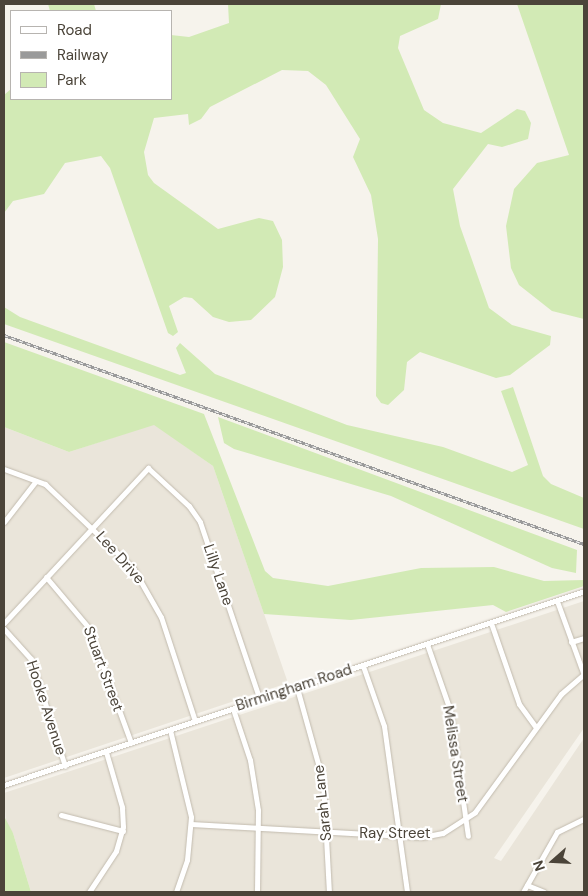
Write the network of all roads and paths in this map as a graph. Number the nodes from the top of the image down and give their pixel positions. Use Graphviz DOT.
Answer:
graph roads {
  1 [pos="4,469"];
  2 [pos="35,482"];
  3 [pos="4,522"];
  4 [pos="91,527"];
  5 [pos="46,577"];
  6 [pos="584,591"];
  7 [pos="557,600"];
  8 [pos="4,623"];
  9 [pos="491,623"];
  10 [pos="4,629"];
  11 [pos="584,638"];
  12 [pos="570,642"];
  13 [pos="427,644"];
  14 [pos="363,666"];
  15 [pos="584,675"];
  16 [pos="297,688"];
  17 [pos="260,700"];
  18 [pos="234,708"];
  19 [pos="195,721"];
  20 [pos="536,727"];
  21 [pos="170,730"];
  22 [pos="131,744"];
  23 [pos="106,752"];
  24 [pos="65,766"];
  25 [pos="4,785"];
  26 [pos="61,814"];
  27 [pos="584,819"];
  28 [pos="466,821"];
  29 [pos="191,824"];
  30 [pos="259,828"];
  31 [pos="122,831"];
  32 [pos="327,833"];
  33 [pos="398,836"];
  34 [pos="468,836"];
  35 [pos="528,885"];
  36 [pos="90,892"];
  37 [pos="176,892"];
  38 [pos="257,892"];
  39 [pos="329,892"];
  40 [pos="407,892"];
  41 [pos="523,892"];
  42 [pos="544,892"];
  1 -- 2 [label="street, Lee Drive"];
  2 -- 3 [label="street"];
  2 -- 4 [label="street, Lee Drive"];
  4 -- 5 [label="street"];
  4 -- 17 [label="street, Lilly Lane"];
  4 -- 19 [label="street, Lee Drive"];
  5 -- 8 [label="street"];
  5 -- 22 [label="street, Stuart Street"];
  6 -- 7 [label="street, Birmingham Road"];
  7 -- 9 [label="street, Birmingham Road"];
  7 -- 12 [label="street"];
  9 -- 13 [label="street, Birmingham Road"];
  9 -- 20 [label="street"];
  10 -- 24 [label="street, Hooke Avenue"];
  11 -- 12 [label="street"];
  12 -- 15 [label="street"];
  13 -- 14 [label="street, Birmingham Road"];
  13 -- 28 [label="street, Melissa Street"];
  14 -- 16 [label="street, Birmingham Road"];
  14 -- 33 [label="street"];
  15 -- 20 [label="street, Ray Street"];
  16 -- 17 [label="street, Birmingham Road"];
  16 -- 32 [label="street, Sarah Lane"];
  17 -- 18 [label="street, Birmingham Road"];
  18 -- 19 [label="street, Birmingham Road"];
  18 -- 30 [label="street"];
  19 -- 21 [label="street, Birmingham Road"];
  20 -- 28 [label="street, Ray Street"];
  21 -- 22 [label="street, Birmingham Road"];
  21 -- 29 [label="street"];
  22 -- 23 [label="street, Birmingham Road"];
  23 -- 24 [label="street, Birmingham Road"];
  23 -- 31 [label="street"];
  24 -- 25 [label="street, Birmingham Road"];
  26 -- 31 [label="street"];
  27 -- 35 [label="street"];
  28 -- 33 [label="street, Ray Street"];
  28 -- 34 [label="street, Melissa Street"];
  29 -- 30 [label="street, Ray Street"];
  29 -- 37 [label="street"];
  30 -- 32 [label="street, Ray Street"];
  30 -- 38 [label="street"];
  31 -- 36 [label="street"];
  32 -- 33 [label="street, Ray Street"];
  32 -- 39 [label="street, Sarah Lane"];
  33 -- 40 [label="street"];
  35 -- 41 [label="street"];
  35 -- 42 [label="street"];
}
